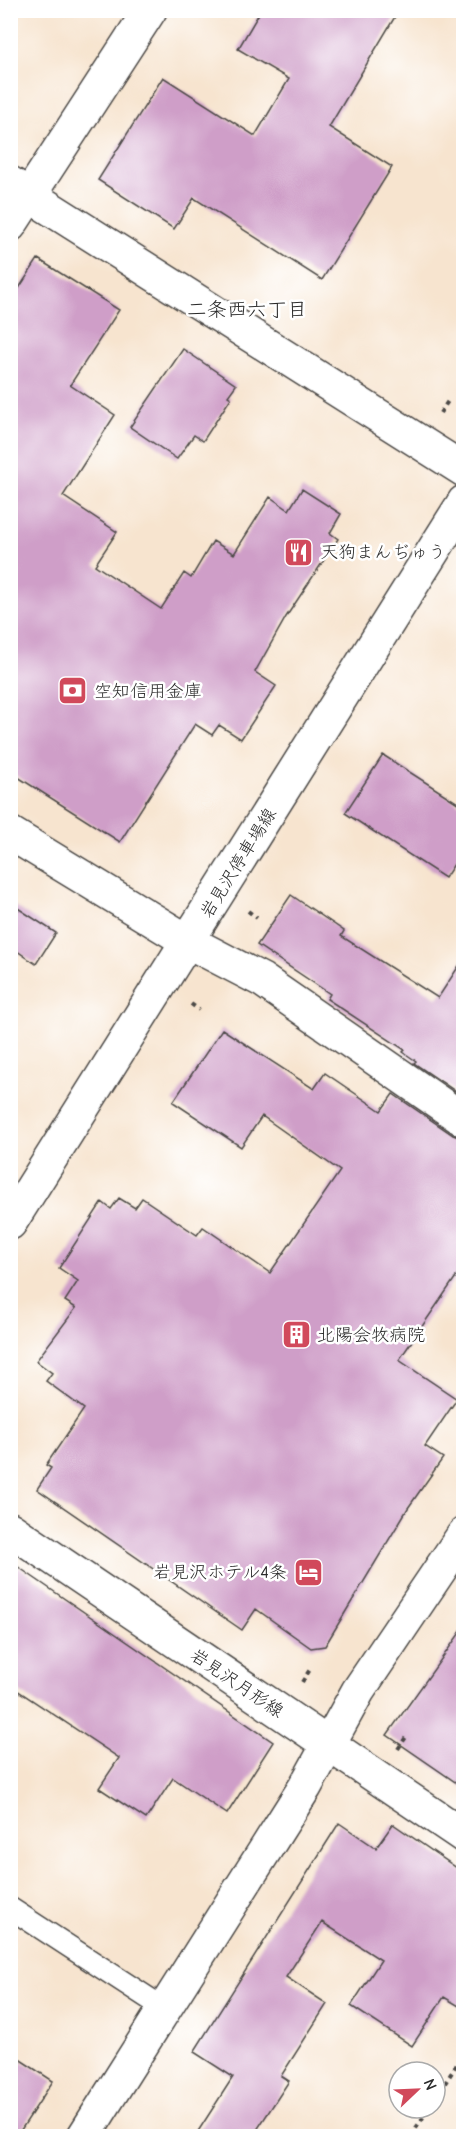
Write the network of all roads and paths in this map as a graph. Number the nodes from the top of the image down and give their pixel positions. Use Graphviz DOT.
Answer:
graph roads {
  1 [pos="150,10"];
  2 [pos="21,189"];
  3 [pos="10,225"];
  4 [pos="464,471"];
  5 [pos="464,501"];
  6 [pos="10,833"];
  7 [pos="189,942"];
  8 [pos="464,1120"];
  9 [pos="10,1223"];
  10 [pos="10,1529"];
  11 [pos="464,1534"];
  12 [pos="329,1746"];
  13 [pos="464,1836"];
  14 [pos="10,1908"];
  15 [pos="165,2009"];
  16 [pos="464,2054"];
  17 [pos="447,2080"];
  18 [pos="421,2120"];
  19 [pos="84,2136"];
  20 [pos="411,2136"];
  1 -- 2 [label="street"];
  2 -- 3 [label="street"];
  2 -- 4 [label="street"];
  5 -- 7 [label="street, 岩見沢停車場線"];
  6 -- 7 [label="street"];
  7 -- 8 [label="street"];
  7 -- 9 [label="street, 岩見沢停車場線"];
  10 -- 12 [label="street, 岩見沢月形線"];
  11 -- 12 [label="street"];
  12 -- 13 [label="street, 岩見沢月形線"];
  12 -- 15 [label="street"];
  14 -- 15 [label="lane"];
  15 -- 19 [label="street"];
  16 -- 17 [label="path"];
  18 -- 20 [label="path"];
}
